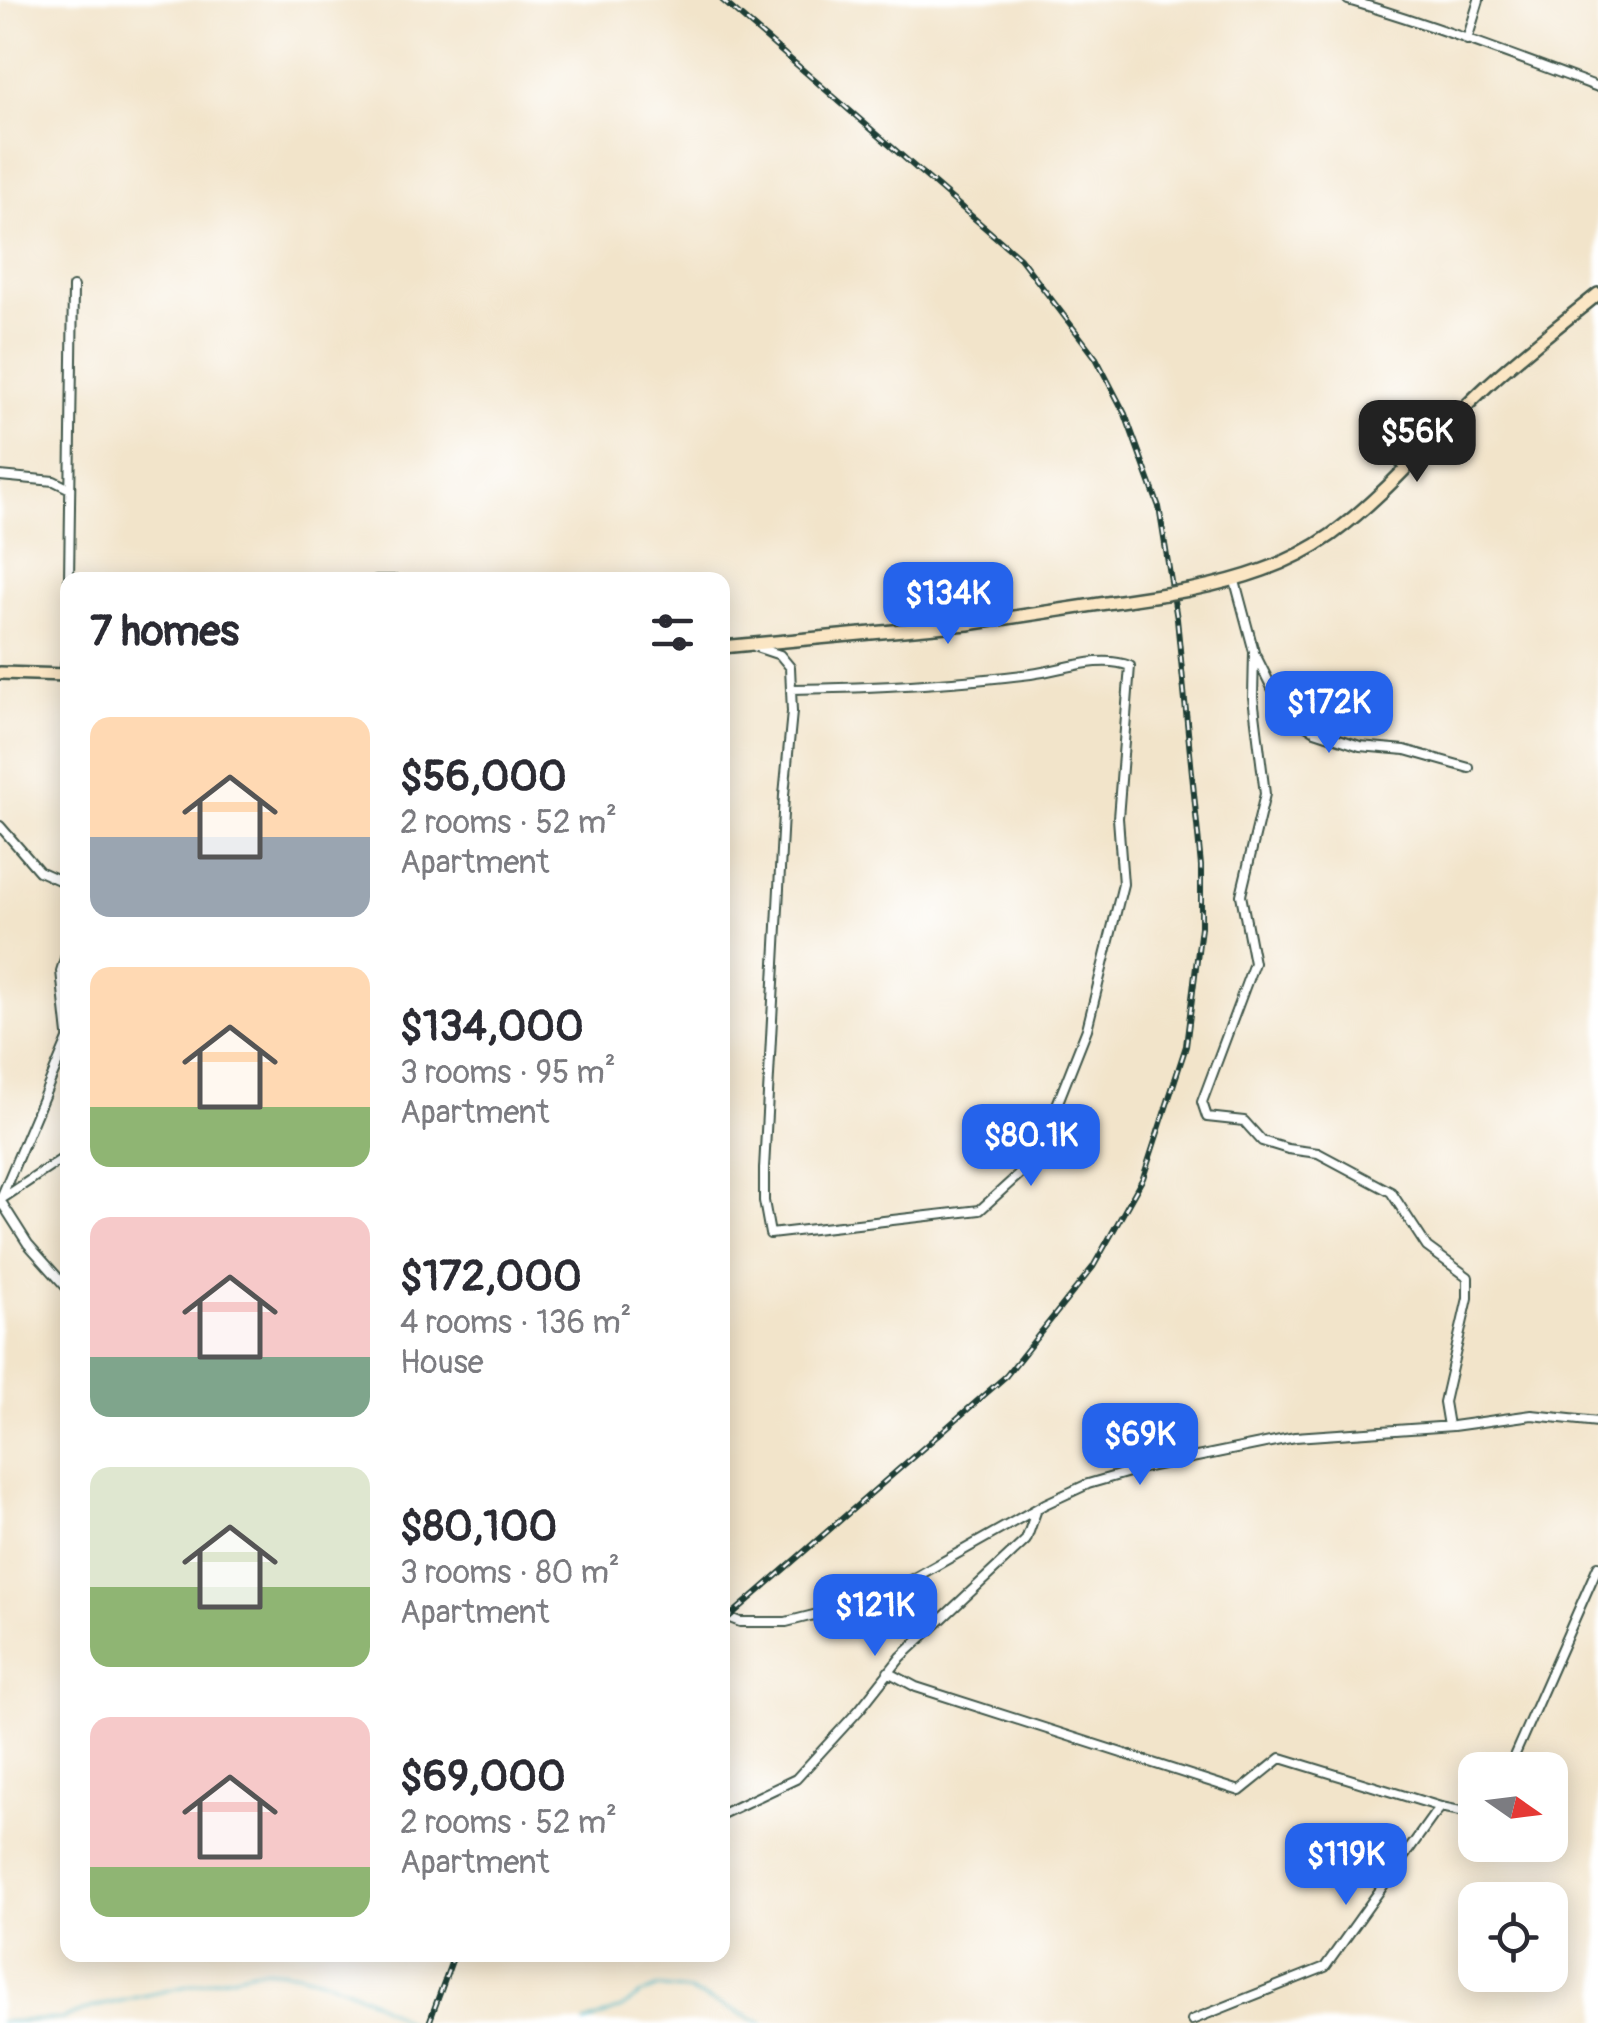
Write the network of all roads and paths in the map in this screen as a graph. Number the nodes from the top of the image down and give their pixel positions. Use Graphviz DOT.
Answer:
graph roads {
  1 [pos="1348,0"];
  2 [pos="1479,0"];
  3 [pos="1467,40"];
  4 [pos="1598,88"];
  5 [pos="74,288"];
  6 [pos="1598,294"];
  7 [pos="0,476"];
  8 [pos="70,489"];
  9 [pos="69,572"];
  10 [pos="1235,581"];
  11 [pos="747,644"];
  12 [pos="730,646"];
  13 [pos="1254,652"];
  14 [pos="0,673"];
  15 [pos="60,676"];
  16 [pos="792,689"];
  17 [pos="1469,768"];
  18 [pos="0,826"];
  19 [pos="60,880"];
  20 [pos="60,1056"];
  21 [pos="60,1160"];
  22 [pos="0,1200"];
  23 [pos="60,1280"];
  24 [pos="1598,1422"];
  25 [pos="1448,1426"];
  26 [pos="1037,1509"];
  27 [pos="1598,1566"];
  28 [pos="1594,1586"];
  29 [pos="730,1618"];
  30 [pos="888,1672"];
  31 [pos="1516,1752"];
  32 [pos="1442,1807"];
  33 [pos="730,1810"];
  34 [pos="1458,1810"];
  35 [pos="1192,2020"];
  1 -- 3 [label="street"];
  2 -- 3 [label="street"];
  3 -- 4 [label="street"];
  5 -- 8 [label="street"];
  6 -- 10 [label="main road"];
  7 -- 8 [label="street"];
  8 -- 9 [label="street"];
  10 -- 11 [label="main road, bridge"];
  10 -- 13 [label="street"];
  11 -- 12 [label="main road"];
  11 -- 16 [label="street"];
  13 -- 17 [label="street"];
  13 -- 25 [label="street"];
  14 -- 15 [label="main road"];
  16 -- 16 [label="street"];
  18 -- 19 [label="street"];
  20 -- 22 [label="street"];
  21 -- 22 [label="street"];
  22 -- 23 [label="street"];
  24 -- 25 [label="street"];
  25 -- 26 [label="street"];
  26 -- 29 [label="street"];
  26 -- 30 [label="street"];
  27 -- 28 [label="street"];
  28 -- 31 [label="street"];
  30 -- 32 [label="street"];
  30 -- 33 [label="street"];
  32 -- 34 [label="street"];
  32 -- 35 [label="street"];
}
